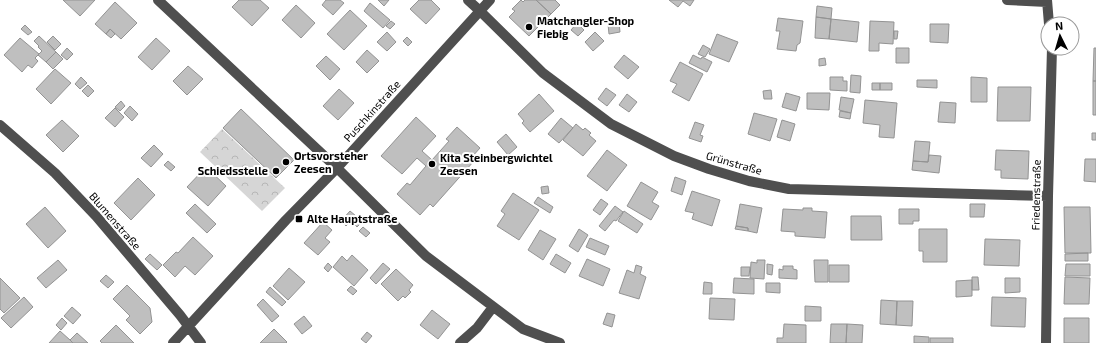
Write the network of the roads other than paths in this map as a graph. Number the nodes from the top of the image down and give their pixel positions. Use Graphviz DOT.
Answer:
graph roads {
  1 [pos="158,0"];
  2 [pos="468,0"];
  3 [pos="490,0"];
  4 [pos="1007,0"];
  5 [pos="1047,1"];
  6 [pos="480,11"];
  7 [pos="1048,16"];
  8 [pos="1052,56"];
  9 [pos="0,125"];
  10 [pos="337,168"];
  11 [pos="1048,196"];
  12 [pos="493,307"];
  13 [pos="188,327"];
  14 [pos="173,343"];
  15 [pos="201,343"];
  16 [pos="460,343"];
  17 [pos="560,343"];
  18 [pos="1046,343"];
  1 -- 10 [label="street"];
  2 -- 6 [label="street, Grünstraße"];
  3 -- 6 [label="street, Puschkinstraße"];
  4 -- 5 [label="street"];
  5 -- 7 [label="street"];
  6 -- 10 [label="street, Puschkinstraße"];
  6 -- 11 [label="street, Grünstraße"];
  8 -- 11 [label="street, Friedenstraße"];
  9 -- 13 [label="street, Blumenstraße"];
  10 -- 12 [label="street"];
  10 -- 13 [label="street, Puschkinstraße"];
  11 -- 18 [label="street, Friedenstraße"];
  12 -- 16 [label="street"];
  12 -- 17 [label="street"];
  13 -- 14 [label="street, Puschkinstraße"];
  13 -- 15 [label="street, Blumenstraße"];
}
